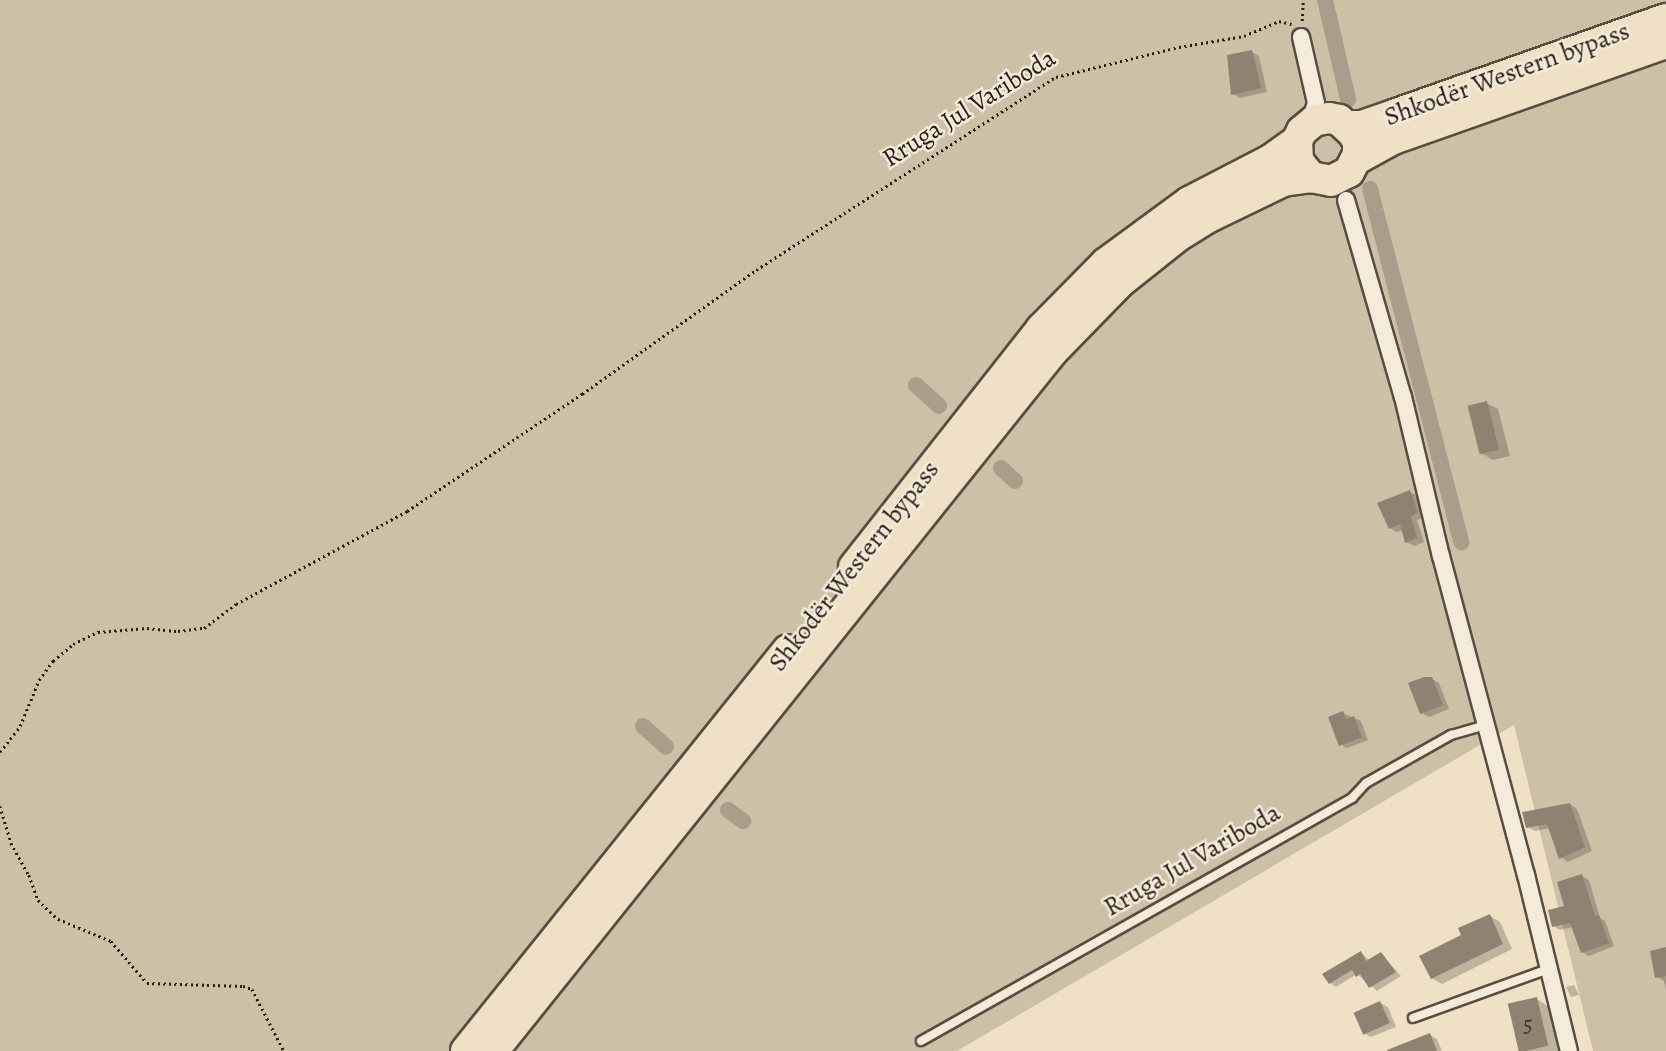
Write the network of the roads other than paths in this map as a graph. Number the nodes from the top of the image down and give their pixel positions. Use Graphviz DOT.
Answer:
graph roads {
  1 [pos="1666,19"];
  2 [pos="1301,37"];
  3 [pos="1666,43"];
  4 [pos="1307,120"];
  5 [pos="1343,123"];
  6 [pos="1351,177"];
  7 [pos="1316,178"];
  8 [pos="1486,725"];
  9 [pos="1548,969"];
  10 [pos="1413,1018"];
  11 [pos="921,1041"];
  12 [pos="466,1051"];
  13 [pos="493,1051"];
  14 [pos="1569,1051"];
  1 -- 5 [label="highway, Shkodër Western bypass"];
  2 -- 4 [label="street"];
  3 -- 6 [label="highway, Shkodër Western bypass"];
  4 -- 5 [label="highway, Shkodër Western bypass"];
  4 -- 7 [label="highway"];
  4 -- 12 [label="highway, Shkodër Western bypass"];
  5 -- 6 [label="highway, Shkodër Western bypass"];
  6 -- 7 [label="highway, Shkodër Western bypass"];
  6 -- 8 [label="street"];
  7 -- 13 [label="highway, Shkodër Western bypass"];
  8 -- 9 [label="street"];
  8 -- 11 [label="lane, Rruga Jul Variboda"];
  9 -- 10 [label="lane"];
  9 -- 14 [label="street"];
}
